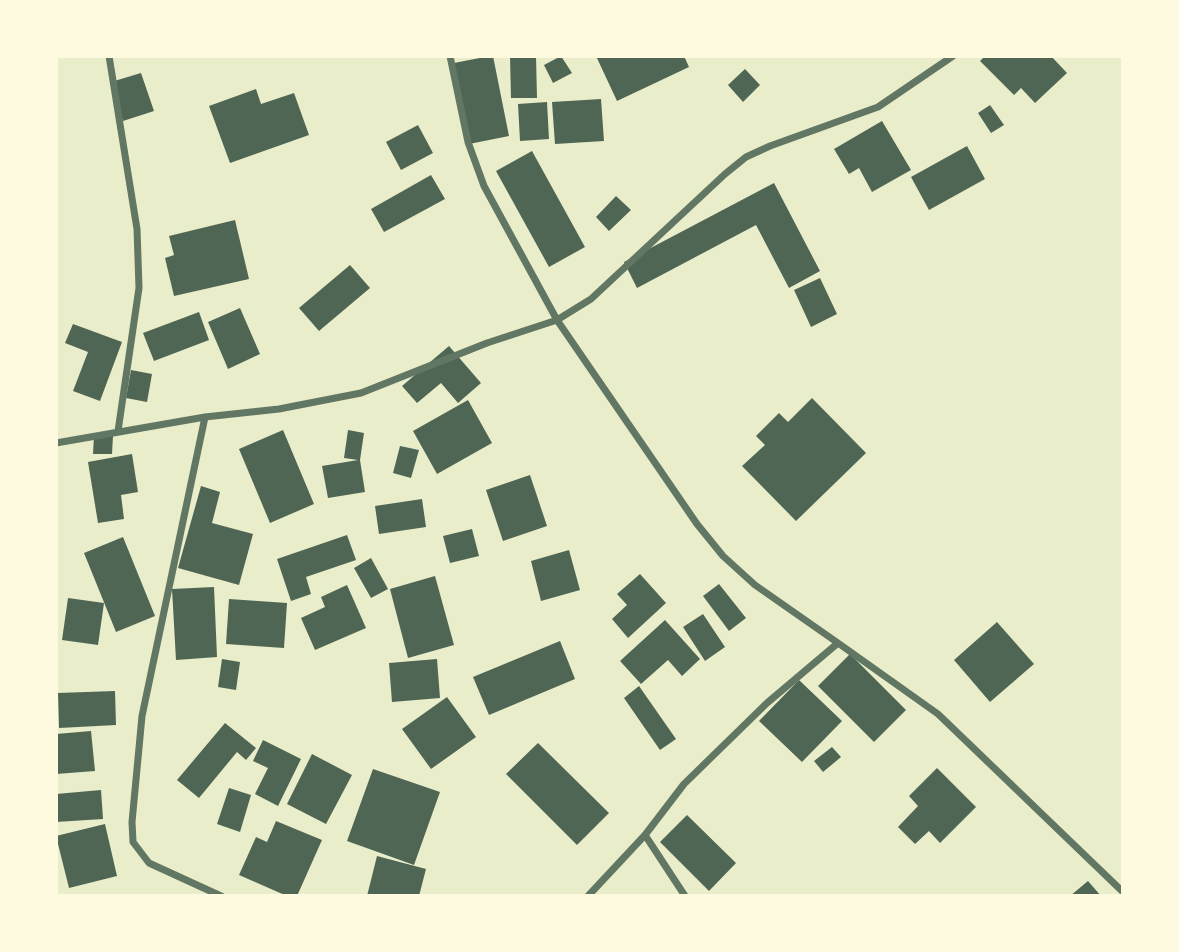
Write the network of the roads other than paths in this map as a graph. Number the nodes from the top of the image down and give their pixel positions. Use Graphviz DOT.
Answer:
graph roads {
  1 [pos="109,56"];
  2 [pos="450,56"];
  3 [pos="953,56"];
  4 [pos="557,320"];
  5 [pos="205,417"];
  6 [pos="118,431"];
  7 [pos="56,443"];
  8 [pos="838,643"];
  9 [pos="645,835"];
  10 [pos="1123,892"];
  11 [pos="221,896"];
  12 [pos="588,896"];
  13 [pos="685,896"];
  1 -- 6 [label="street"];
  2 -- 4 [label="street"];
  3 -- 4 [label="street"];
  4 -- 5 [label="street"];
  4 -- 8 [label="street"];
  5 -- 6 [label="street"];
  5 -- 11 [label="street"];
  6 -- 7 [label="street"];
  8 -- 9 [label="street"];
  8 -- 10 [label="street"];
  9 -- 12 [label="street"];
  9 -- 13 [label="street"];
}
